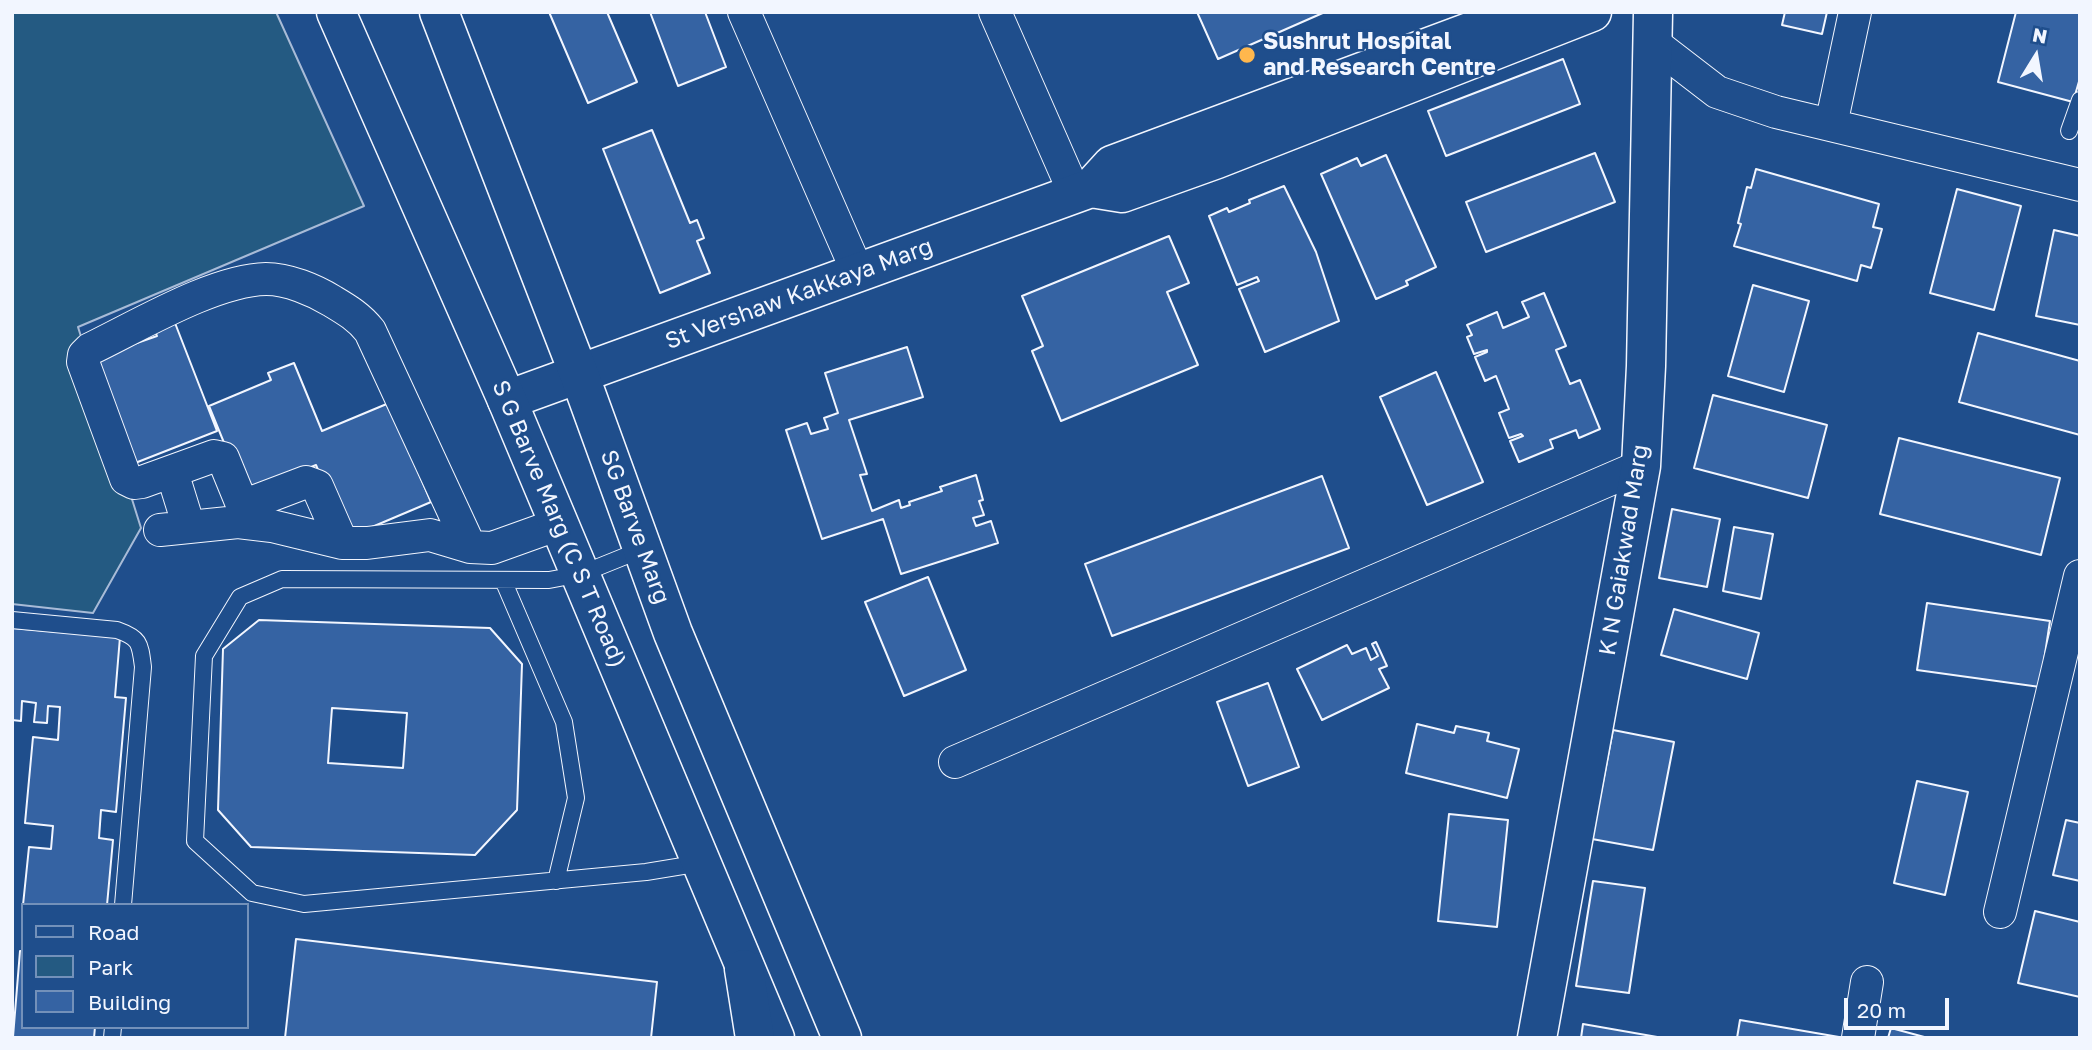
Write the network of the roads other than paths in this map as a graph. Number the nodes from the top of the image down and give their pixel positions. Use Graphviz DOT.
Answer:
graph roads {
  1 [pos="337,12"];
  2 [pos="439,12"];
  3 [pos="744,12"];
  4 [pos="995,12"];
  5 [pos="1523,12"];
  6 [pos="1592,12"];
  7 [pos="1855,12"];
  8 [pos="1647,20"];
  9 [pos="1451,54"];
  10 [pos="2080,100"];
  11 [pos="1831,125"];
  12 [pos="2069,131"];
  13 [pos="2080,185"];
  14 [pos="1083,191"];
  15 [pos="858,272"];
  16 [pos="579,374"];
  17 [pos="507,400"];
  18 [pos="1641,466"];
  19 [pos="172,471"];
  20 [pos="258,514"];
  21 [pos="559,524"];
  22 [pos="342,543"];
  23 [pos="470,547"];
  24 [pos="643,550"];
  25 [pos="581,574"];
  26 [pos="2080,576"];
  27 [pos="503,580"];
  28 [pos="12,620"];
  29 [pos="955,761"];
  30 [pos="701,863"];
  31 [pos="556,881"];
  32 [pos="124,903"];
  33 [pos="2000,912"];
  34 [pos="744,969"];
  35 [pos="1867,982"];
  36 [pos="755,1038"];
  37 [pos="775,1038"];
  38 [pos="842,1038"];
  39 [pos="1537,1038"];
  40 [pos="1858,1038"];
  1 -- 17 [label="main road, S G Barve Marg (C S T Road)"];
  2 -- 16 [label="main road, SG Barve Marg"];
  3 -- 15 [label="street"];
  4 -- 14 [label="street"];
  5 -- 9 [label="main road, St Vershaw Kakkaya Marg"];
  6 -- 9 [label="main road, St Vershaw Kakkaya Marg"];
  7 -- 11 [label="street"];
  8 -- 11 [label="street"];
  8 -- 18 [label="main road, K N Gaiakwad Marg"];
  9 -- 14 [label="main road, St Vershaw Kakkaya Marg"];
  10 -- 12 [label="lane"];
  11 -- 13 [label="street"];
  14 -- 15 [label="main road, St Vershaw Kakkaya Marg"];
  15 -- 16 [label="main road, St Vershaw Kakkaya Marg"];
  16 -- 17 [label="main road, St Vershaw Kakkaya Marg"];
  16 -- 24 [label="main road, SG Barve Marg"];
  17 -- 21 [label="main road, S G Barve Marg (C S T Road)"];
  18 -- 29 [label="street"];
  18 -- 39 [label="main road, K N Gaiakwad Marg"];
  19 -- 20 [label="street"];
  19 -- 20 [label="street"];
  19 -- 23 [label="street"];
  20 -- 22 [label="street"];
  20 -- 22 [label="street"];
  21 -- 23 [label="street"];
  21 -- 25 [label="main road, S G Barve Marg (C S T Road)"];
  22 -- 23 [label="street"];
  24 -- 25 [label="lane"];
  24 -- 38 [label="main road, SG Barve Marg"];
  25 -- 27 [label="lane"];
  25 -- 30 [label="main road, S G Barve Marg (C S T Road)"];
  26 -- 33 [label="street"];
  27 -- 31 [label="lane"];
  27 -- 31 [label="lane"];
  28 -- 32 [label="lane"];
  30 -- 31 [label="lane"];
  30 -- 34 [label="main road, S G Barve Marg (C S T Road)"];
  34 -- 36 [label="main road"];
  34 -- 37 [label="main road, S G Barve Marg (C S T Road)"];
  35 -- 40 [label="street"];
}
